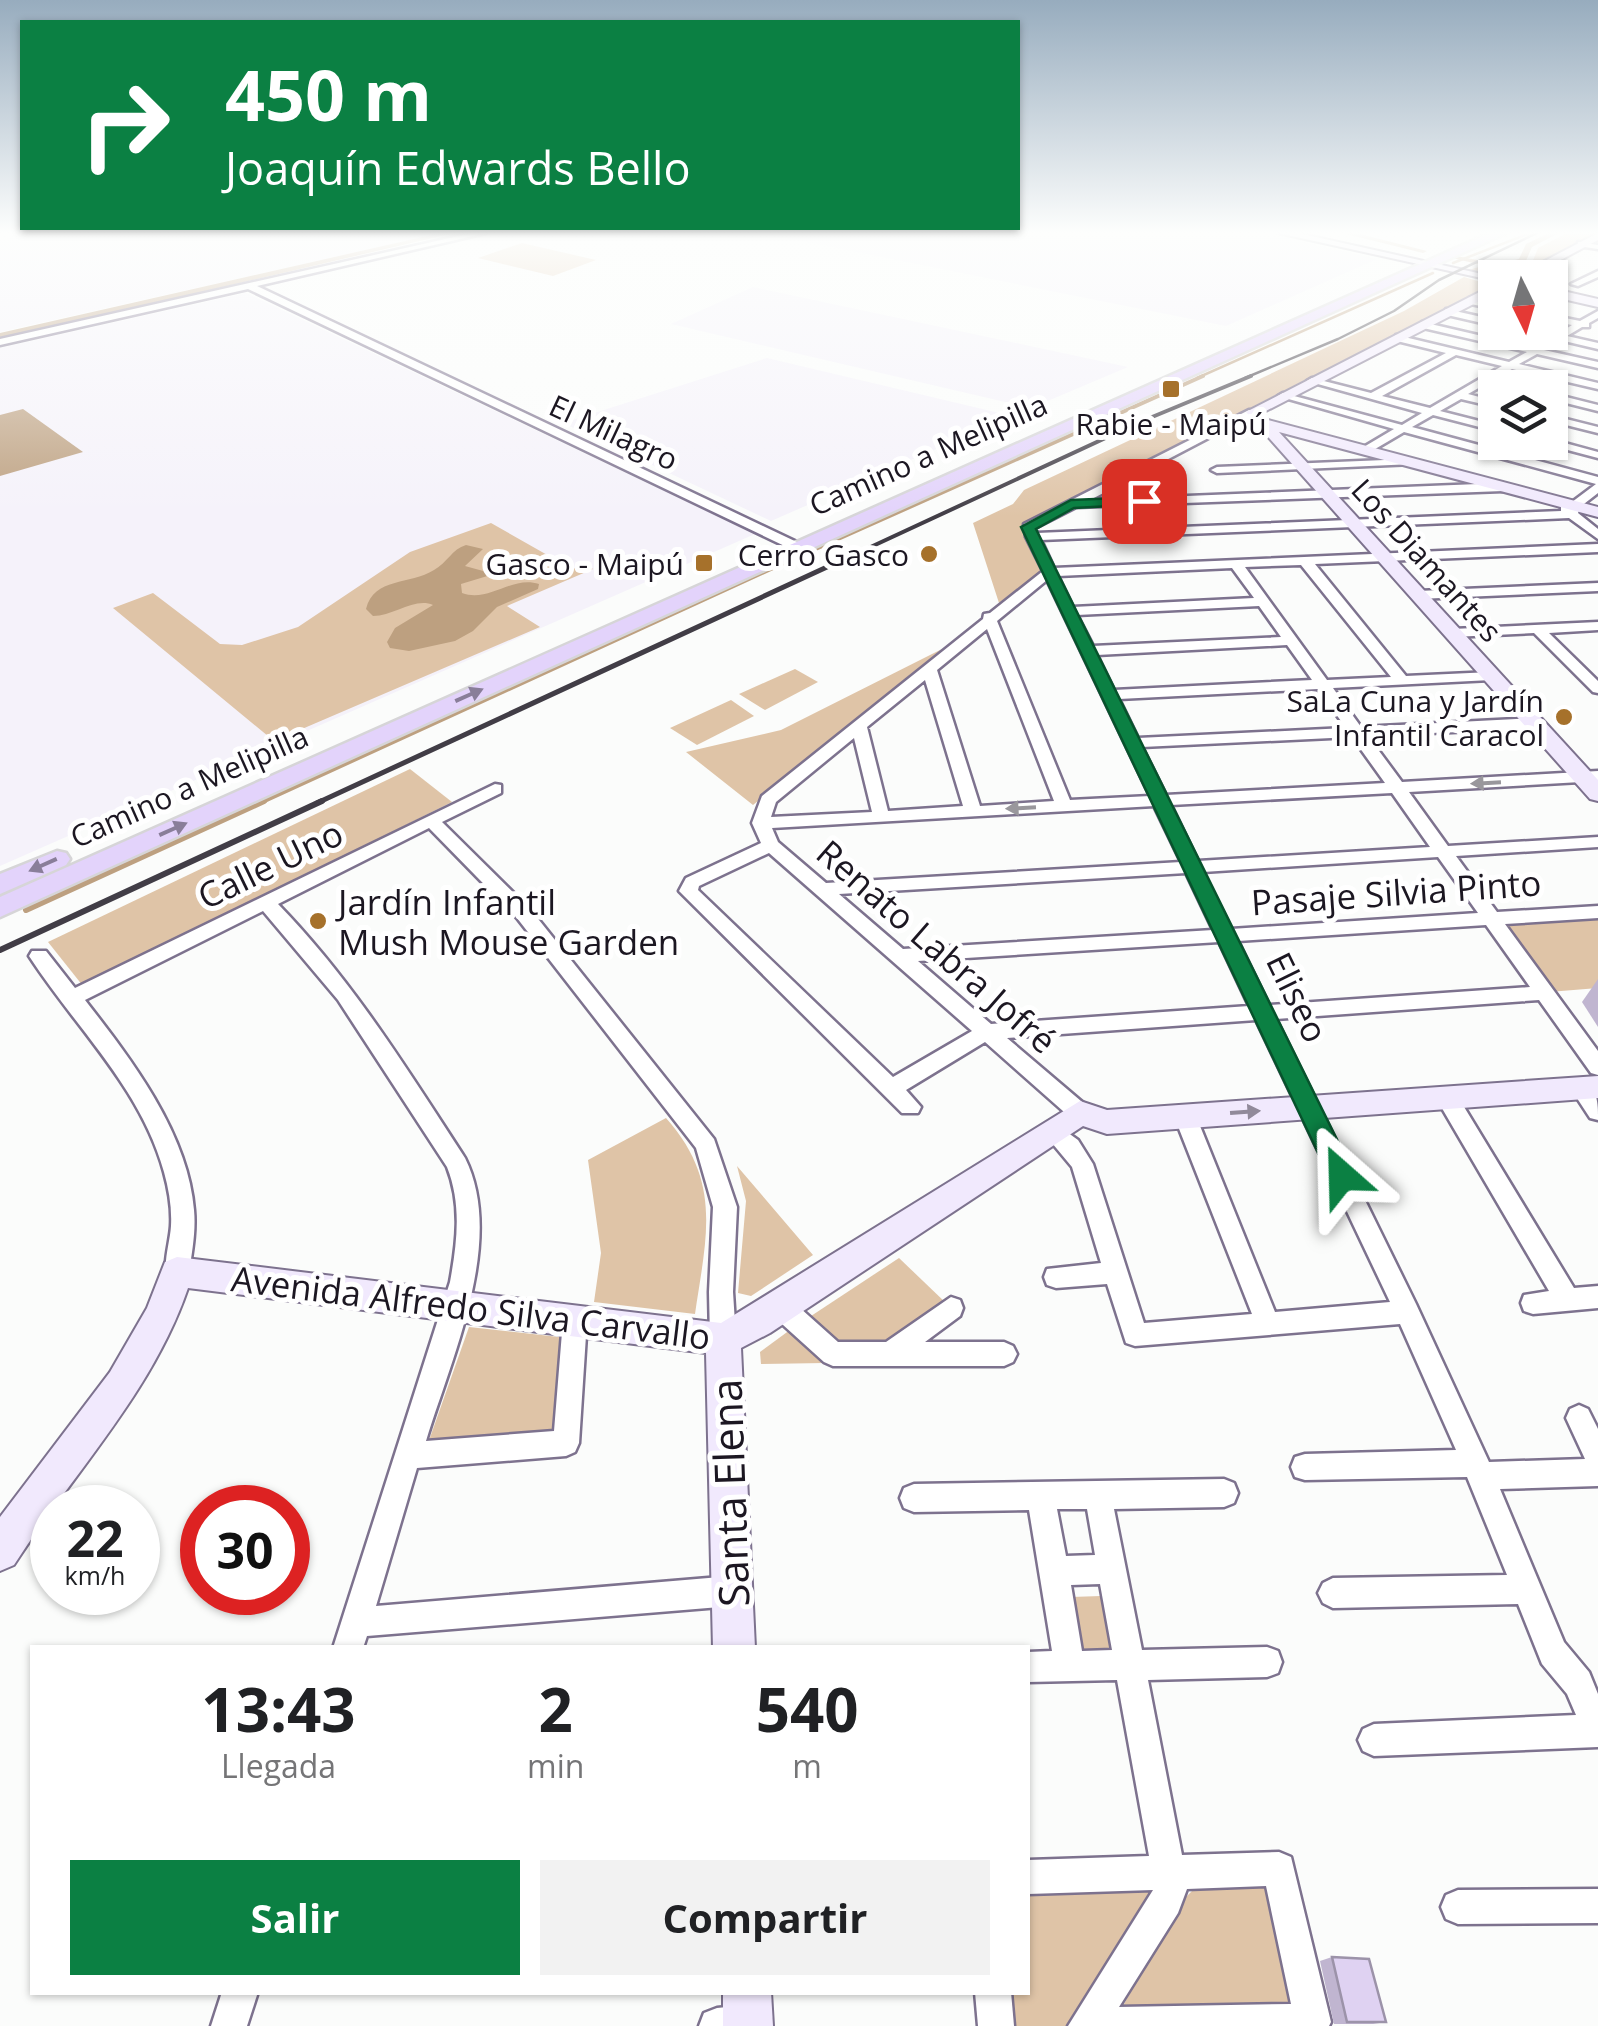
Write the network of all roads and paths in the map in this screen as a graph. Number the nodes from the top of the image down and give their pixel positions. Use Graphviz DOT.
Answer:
graph roads {
  1 [pos="63,328"];
  2 [pos="337,328"];
  3 [pos="1276,328"];
  4 [pos="1417,328"];
  5 [pos="1434,328"];
  6 [pos="1478,337"];
  7 [pos="1396,338"];
  8 [pos="1568,339"];
  9 [pos="0,342"];
  10 [pos="1598,346"];
  11 [pos="1536,350"];
  12 [pos="1454,352"];
  13 [pos="1598,364"];
  14 [pos="1511,365"];
  15 [pos="1502,370"];
  16 [pos="1312,381"];
  17 [pos="1478,384"];
  18 [pos="1598,386"];
  19 [pos="1282,396"];
  20 [pos="1372,396"];
  21 [pos="1459,396"];
  22 [pos="1478,400"];
  23 [pos="1568,400"];
  24 [pos="1598,408"];
  25 [pos="1432,412"];
  26 [pos="1568,422"];
  27 [pos="1263,424"];
  28 [pos="1478,424"];
  29 [pos="1402,429"];
  30 [pos="1598,430"];
  31 [pos="1568,447"];
  32 [pos="1366,450"];
  33 [pos="1598,455"];
  34 [pos="1408,462"];
  35 [pos="1302,466"];
  36 [pos="1216,470"];
  37 [pos="1598,484"];
  38 [pos="1503,487"];
  39 [pos="1327,494"];
  40 [pos="893,496"];
  41 [pos="1071,504"];
  42 [pos="1568,507"];
  43 [pos="1598,512"];
  44 [pos="1353,522"];
  45 [pos="1598,535"];
  46 [pos="1032,537"];
  47 [pos="777,538"];
  48 [pos="797,548"];
  49 [pos="1598,548"];
  50 [pos="1384,558"];
  51 [pos="1305,561"];
  52 [pos="1236,564"];
  53 [pos="1049,572"];
  54 [pos="674,582"];
  55 [pos="1598,587"];
  56 [pos="1418,595"];
  57 [pos="1263,602"];
  58 [pos="1068,611"];
  59 [pos="989,617"];
  60 [pos="1598,626"];
  61 [pos="1538,629"];
  62 [pos="1453,634"];
  63 [pos="1291,641"];
  64 [pos="1087,651"];
  65 [pos="929,668"];
  66 [pos="1491,676"];
  67 [pos="1402,680"];
  68 [pos="1322,684"];
  69 [pos="1598,690"];
  70 [pos="1109,696"];
  71 [pos="1534,723"];
  72 [pos="860,728"];
  73 [pos="1356,732"];
  74 [pos="1132,743"];
  75 [pos="1593,782"];
  76 [pos="1397,788"];
  77 [pos="496,789"];
  78 [pos="1160,800"];
  79 [pos="1064,806"];
  80 [pos="973,811"];
  81 [pos="881,816"];
  82 [pos="431,820"];
  83 [pos="760,823"];
  84 [pos="122,830"];
  85 [pos="1598,842"];
  86 [pos="771,845"];
  87 [pos="1443,852"];
  88 [pos="1192,867"];
  89 [pos="0,885"];
  90 [pos="823,889"];
  91 [pos="266,903"];
  92 [pos="0,908"];
  93 [pos="1598,912"];
  94 [pos="1492,919"];
  95 [pos="1226,935"];
  96 [pos="40,956"];
  97 [pos="899,956"];
  98 [pos="1545,993"];
  99 [pos="72,998"];
  100 [pos="1263,1012"];
  101 [pos="986,1032"];
  102 [pos="891,1088"];
  103 [pos="1594,1089"];
  104 [pos="1447,1098"];
  105 [pos="910,1107"];
  106 [pos="1310,1108"];
  107 [pos="1080,1113"];
  108 [pos="1185,1116"];
  109 [pos="1052,1131"];
  110 [pos="176,1272"];
  111 [pos="1116,1273"];
  112 [pos="1056,1277"];
  113 [pos="1598,1297"];
  114 [pos="1568,1300"];
  115 [pos="1534,1303"];
  116 [pos="455,1306"];
  117 [pos="781,1307"];
  118 [pos="950,1308"];
  119 [pos="1407,1312"];
  120 [pos="575,1320"];
  121 [pos="1268,1324"];
  122 [pos="723,1338"];
  123 [pos="890,1354"];
  124 [pos="1004,1354"];
  125 [pos="1579,1418"];
  126 [pos="408,1456"];
  127 [pos="1598,1458"];
  128 [pos="1306,1466"];
  129 [pos="1478,1469"];
  130 [pos="1598,1472"];
  131 [pos="1224,1493"];
  132 [pos="1098,1495"];
  133 [pos="1042,1496"];
  134 [pos="914,1498"];
  135 [pos="0,1551"];
  136 [pos="1111,1569"];
  137 [pos="1054,1571"];
  138 [pos="1525,1588"];
  139 [pos="732,1590"];
  140 [pos="1332,1593"];
  141 [pos="351,1634"];
  142 [pos="734,1645"];
  143 [pos="1267,1662"];
  144 [pos="1128,1665"];
  145 [pos="1070,1666"];
  146 [pos="1030,1668"];
  147 [pos="1588,1682"];
  148 [pos="1598,1730"];
  149 [pos="1374,1740"];
  150 [pos="1170,1872"];
  151 [pos="1030,1876"];
  152 [pos="1598,1906"];
  153 [pos="1458,1907"];
  154 [pos="239,1995"];
  155 [pos="993,1995"];
  156 [pos="1086,2025"];
  157 [pos="229,2026"];
  158 [pos="996,2026"];
  1 -- 9 [label="street"];
  2 -- 47 [label="street, El Milagro"];
  3 -- 40 [label="main road, Camino a Melipilla"];
  4 -- 7 [label="street"];
  5 -- 6 [label="street"];
  7 -- 12 [label="street"];
  7 -- 16 [label="street"];
  8 -- 10 [label="street"];
  11 -- 13 [label="street"];
  11 -- 14 [label="street"];
  12 -- 14 [label="street"];
  12 -- 20 [label="street"];
  14 -- 15 [label="street"];
  14 -- 18 [label="street"];
  16 -- 19 [label="street"];
  16 -- 20 [label="street"];
  17 -- 21 [label="street"];
  19 -- 27 [label="street"];
  19 -- 29 [label="street"];
  20 -- 25 [label="street"];
  21 -- 22 [label="street"];
  21 -- 25 [label="street"];
  23 -- 24 [label="street"];
  25 -- 28 [label="street"];
  25 -- 29 [label="street"];
  26 -- 30 [label="street"];
  27 -- 32 [label="street"];
  27 -- 35 [label="street, Los Diamantes"];
  27 -- 41 [label="street"];
  29 -- 32 [label="street"];
  29 -- 37 [label="street"];
  31 -- 33 [label="street"];
  32 -- 34 [label="street"];
  34 -- 35 [label="street"];
  34 -- 38 [label="street"];
  35 -- 36 [label="street"];
  35 -- 39 [label="street, Los Diamantes"];
  37 -- 42 [label="street"];
  38 -- 39 [label="street"];
  38 -- 42 [label="street"];
  39 -- 41 [label="street"];
  39 -- 44 [label="street, Los Diamantes"];
  40 -- 47 [label="main road, Camino a Melipilla"];
  40 -- 48 [label="main road, Camino a Melipilla"];
  41 -- 46 [label="street"];
  42 -- 43 [label="street"];
  42 -- 44 [label="street"];
  42 -- 45 [label="street"];
  44 -- 46 [label="street"];
  44 -- 50 [label="street, Los Diamantes"];
  46 -- 53 [label="street, Eliseo"];
  47 -- 48 [label="street, El Milagro"];
  47 -- 54 [label="main road, Camino a Melipilla"];
  92 -- 48 [label="main road, Camino a Melipilla, one-way"];
  49 -- 50 [label="street"];
  50 -- 51 [label="street"];
  50 -- 56 [label="street, Los Diamantes"];
  51 -- 52 [label="street"];
  51 -- 67 [label="street"];
  52 -- 53 [label="street"];
  52 -- 57 [label="street"];
  53 -- 58 [label="street, Eliseo"];
  53 -- 59 [label="street"];
  55 -- 56 [label="street"];
  56 -- 62 [label="street, Los Diamantes"];
  57 -- 58 [label="street"];
  57 -- 63 [label="street"];
  58 -- 64 [label="street, Eliseo"];
  59 -- 65 [label="street"];
  59 -- 79 [label="street"];
  60 -- 61 [label="street"];
  61 -- 62 [label="street"];
  61 -- 69 [label="street"];
  62 -- 66 [label="street, Los Diamantes"];
  63 -- 64 [label="street"];
  63 -- 68 [label="street"];
  64 -- 70 [label="street, Eliseo"];
  65 -- 72 [label="street"];
  65 -- 80 [label="street"];
  66 -- 67 [label="street"];
  66 -- 71 [label="street, Los Diamantes"];
  67 -- 68 [label="street"];
  68 -- 70 [label="street"];
  68 -- 73 [label="street"];
  70 -- 74 [label="street, Eliseo"];
  71 -- 73 [label="street"];
  71 -- 75 [label="street, Los Diamantes"];
  72 -- 81 [label="street"];
  72 -- 83 [label="street"];
  73 -- 74 [label="street"];
  73 -- 76 [label="street"];
  74 -- 78 [label="street, Eliseo"];
  75 -- 76 [label="street, one-way"];
  76 -- 78 [label="street"];
  76 -- 87 [label="street"];
  77 -- 82 [label="street, Calle Uno"];
  78 -- 79 [label="street"];
  78 -- 88 [label="street, Eliseo"];
  79 -- 80 [label="street, one-way"];
  80 -- 81 [label="street"];
  81 -- 83 [label="street"];
  82 -- 91 [label="street, Calle Uno"];
  82 -- 122 [label="street"];
  83 -- 86 [label="street, Renato Labra Jofré"];
  84 -- 89 [label="main road, Camino a Melipilla, one-way"];
  85 -- 87 [label="street"];
  86 -- 90 [label="street, Renato Labra Jofré"];
  86 -- 102 [label="street"];
  87 -- 88 [label="street"];
  87 -- 94 [label="street"];
  88 -- 90 [label="street"];
  88 -- 95 [label="street, Eliseo"];
  90 -- 97 [label="street, Renato Labra Jofré"];
  91 -- 99 [label="street, Calle Uno"];
  91 -- 116 [label="street"];
  93 -- 94 [label="street, Pasaje Silvia Pinto"];
  94 -- 95 [label="street, Pasaje Silvia Pinto"];
  94 -- 98 [label="street"];
  95 -- 97 [label="street, Pasaje Silvia Pinto"];
  95 -- 100 [label="street, Eliseo"];
  96 -- 99 [label="street"];
  97 -- 101 [label="street, Renato Labra Jofré"];
  98 -- 100 [label="street"];
  98 -- 103 [label="street"];
  99 -- 110 [label="street"];
  100 -- 101 [label="street"];
  100 -- 106 [label="street, Eliseo"];
  101 -- 102 [label="street"];
  101 -- 107 [label="street, Renato Labra Jofré"];
  102 -- 105 [label="street"];
  103 -- 104 [label="street"];
  104 -- 106 [label="street"];
  104 -- 114 [label="street"];
  108 -- 106 [label="street, one-way"];
  106 -- 119 [label="street, Eliseo"];
  107 -- 108 [label="street"];
  107 -- 109 [label="street, Avenida Alfredo Silva Carvallo"];
  108 -- 121 [label="street"];
  109 -- 111 [label="street"];
  109 -- 117 [label="street, Avenida Alfredo Silva Carvallo"];
  110 -- 116 [label="street, Avenida Alfredo Silva Carvallo"];
  110 -- 135 [label="street"];
  111 -- 112 [label="street"];
  111 -- 121 [label="street"];
  113 -- 114 [label="street"];
  114 -- 115 [label="street"];
  116 -- 120 [label="street, Avenida Alfredo Silva Carvallo"];
  116 -- 126 [label="street"];
  117 -- 122 [label="street, Avenida Alfredo Silva Carvallo"];
  117 -- 123 [label="street"];
  118 -- 123 [label="street"];
  119 -- 121 [label="street"];
  119 -- 129 [label="street, Eliseo"];
  120 -- 122 [label="street, Avenida Alfredo Silva Carvallo"];
  120 -- 126 [label="street"];
  122 -- 139 [label="street, Santa Elena"];
  123 -- 124 [label="street"];
  125 -- 127 [label="street"];
  126 -- 141 [label="street"];
  128 -- 129 [label="street"];
  129 -- 130 [label="street"];
  129 -- 138 [label="street, Eliseo"];
  131 -- 132 [label="street"];
  132 -- 133 [label="street"];
  132 -- 136 [label="street"];
  133 -- 134 [label="street"];
  133 -- 137 [label="street"];
  136 -- 137 [label="street"];
  136 -- 144 [label="street"];
  137 -- 145 [label="street"];
  138 -- 140 [label="street"];
  138 -- 147 [label="street, Eliseo"];
  139 -- 141 [label="street"];
  139 -- 142 [label="street, Santa Elena"];
  143 -- 144 [label="street"];
  144 -- 145 [label="street"];
  144 -- 150 [label="street"];
  145 -- 146 [label="street"];
  147 -- 148 [label="street, Eliseo"];
  148 -- 149 [label="street"];
  150 -- 151 [label="street"];
  150 -- 156 [label="street"];
  150 -- 156 [label="street"];
  152 -- 153 [label="street"];
  154 -- 157 [label="street"];
  155 -- 158 [label="street"];
}
